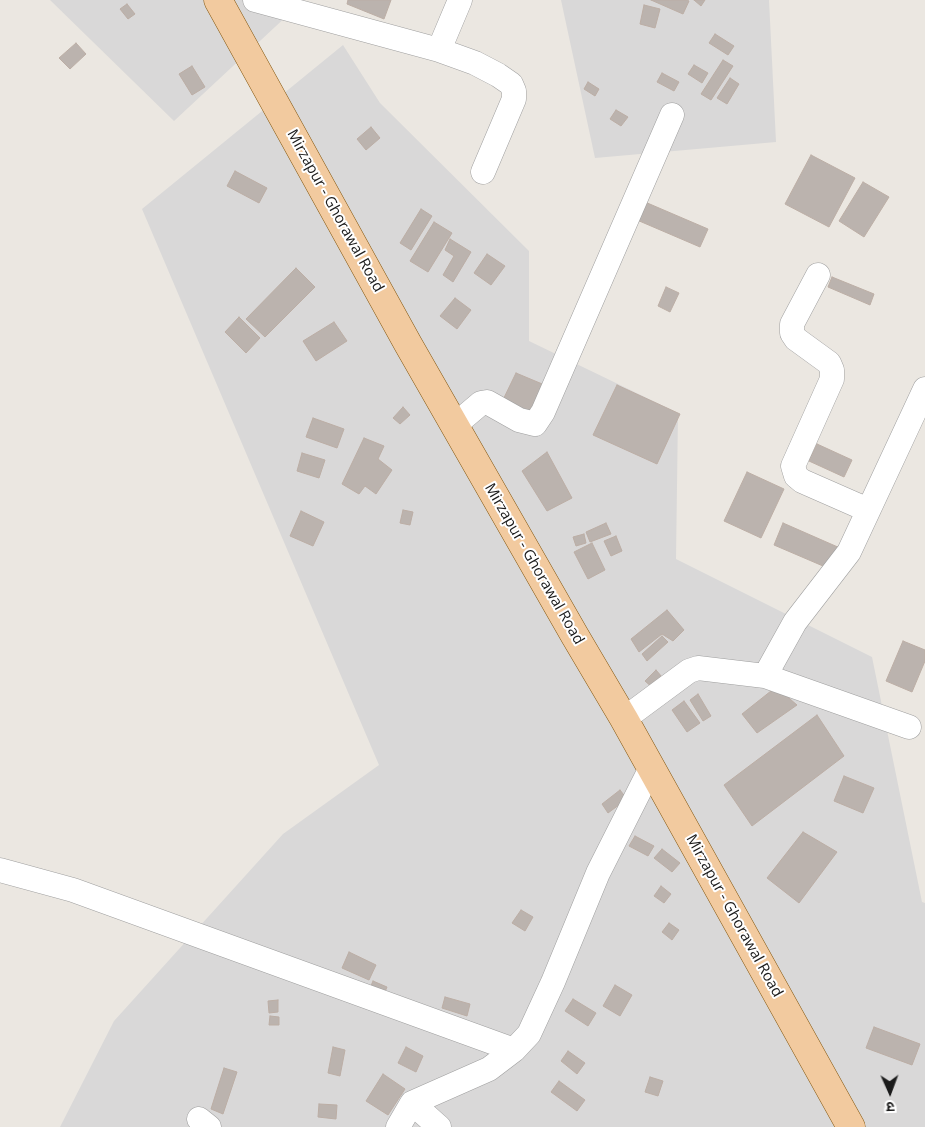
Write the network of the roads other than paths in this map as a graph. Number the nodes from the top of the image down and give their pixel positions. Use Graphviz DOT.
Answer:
graph roads {
  1 [pos="218,0"];
  2 [pos="255,0"];
  3 [pos="460,0"];
  4 [pos="439,50"];
  5 [pos="672,114"];
  6 [pos="483,172"];
  7 [pos="818,275"];
  8 [pos="925,388"];
  9 [pos="454,425"];
  10 [pos="868,510"];
  11 [pos="765,676"];
  12 [pos="624,719"];
  13 [pos="909,727"];
  14 [pos="652,768"];
  15 [pos="0,870"];
  16 [pos="514,1050"];
  17 [pos="412,1103"];
  18 [pos="398,1127"];
  19 [pos="438,1127"];
  20 [pos="851,1127"];
  1 -- 9 [label="main road, Mirzapur - Ghorawal Road"];
  2 -- 4 [label="street"];
  3 -- 4 [label="street"];
  4 -- 6 [label="street"];
  5 -- 9 [label="street"];
  7 -- 10 [label="street"];
  8 -- 10 [label="street"];
  9 -- 12 [label="main road, Mirzapur - Ghorawal Road"];
  10 -- 11 [label="street"];
  11 -- 12 [label="street"];
  11 -- 13 [label="street"];
  12 -- 14 [label="main road, Mirzapur - Ghorawal Road"];
  14 -- 16 [label="street"];
  14 -- 20 [label="main road, Mirzapur - Ghorawal Road"];
  15 -- 16 [label="street"];
  16 -- 17 [label="street"];
  17 -- 18 [label="street"];
  17 -- 19 [label="street"];
}
